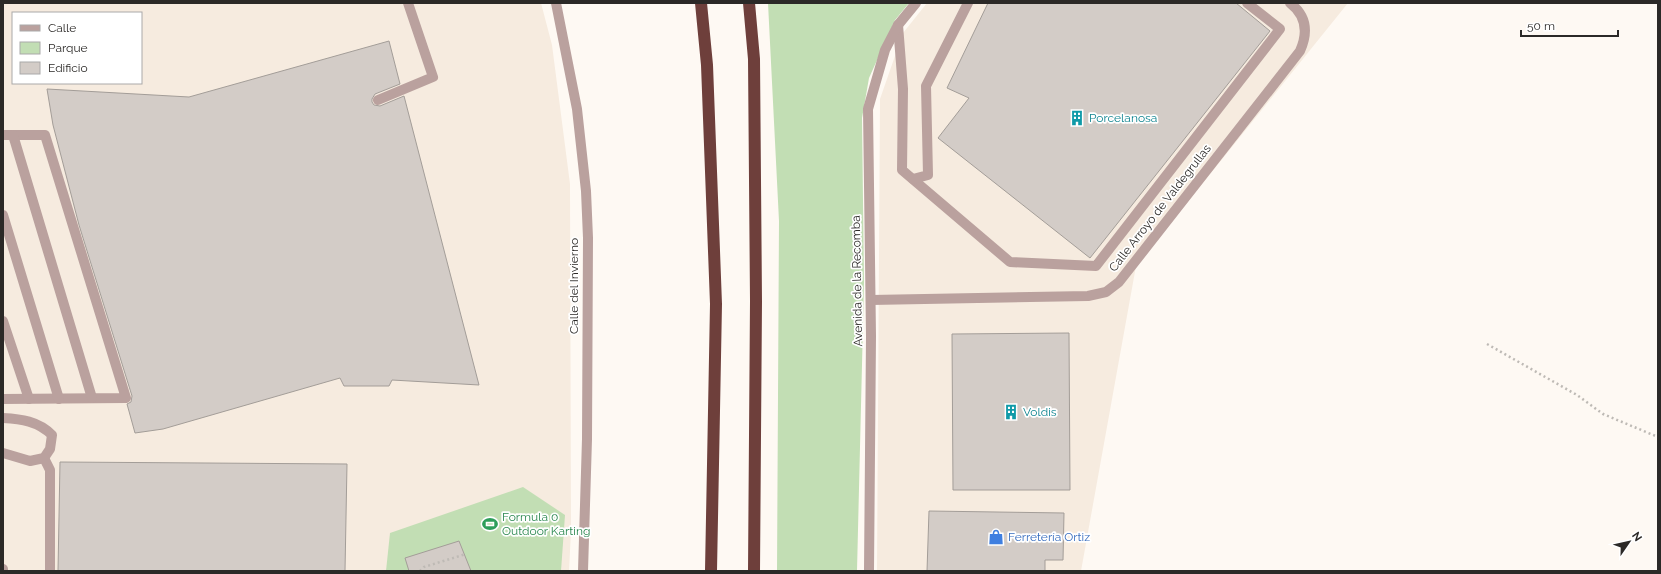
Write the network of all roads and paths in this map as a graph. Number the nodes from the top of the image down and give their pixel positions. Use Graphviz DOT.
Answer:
graph roads {
  1 [pos="408,3"];
  2 [pos="556,3"];
  3 [pos="701,3"];
  4 [pos="749,3"];
  5 [pos="916,3"];
  6 [pos="968,3"];
  7 [pos="1247,3"];
  8 [pos="1290,3"];
  9 [pos="898,25"];
  10 [pos="378,100"];
  11 [pos="8,135"];
  12 [pos="913,179"];
  13 [pos="3,215"];
  14 [pos="871,300"];
  15 [pos="3,321"];
  16 [pos="1487,344"];
  17 [pos="92,398"];
  18 [pos="3,399"];
  19 [pos="29,399"];
  20 [pos="59,399"];
  21 [pos="3,418"];
  22 [pos="1658,437"];
  23 [pos="3,453"];
  24 [pos="44,458"];
  25 [pos="466,554"];
  26 [pos="50,571"];
  27 [pos="420,571"];
  28 [pos="584,571"];
  29 [pos="711,571"];
  30 [pos="754,571"];
  31 [pos="869,571"];
  1 -- 10 [label="street"];
  2 -- 28 [label="street, Calle del Invierno"];
  3 -- 29 [label="highway"];
  4 -- 30 [label="highway"];
  5 -- 9 [label="street, Avenida de la Recomba"];
  6 -- 12 [label="street"];
  7 -- 12 [label="street"];
  8 -- 14 [label="street, Calle Arroyo de Valdegrullas"];
  9 -- 12 [label="street"];
  9 -- 14 [label="street, Avenida de la Recomba"];
  11 -- 17 [label="street"];
  11 -- 17 [label="street"];
  13 -- 20 [label="street"];
  14 -- 31 [label="street, Avenida de la Recomba"];
  15 -- 19 [label="street"];
  16 -- 22 [label="path"];
  17 -- 20 [label="street"];
  18 -- 19 [label="street"];
  19 -- 20 [label="street"];
  21 -- 24 [label="street"];
  23 -- 24 [label="street"];
  24 -- 26 [label="street"];
  25 -- 27 [label="path"];
}
